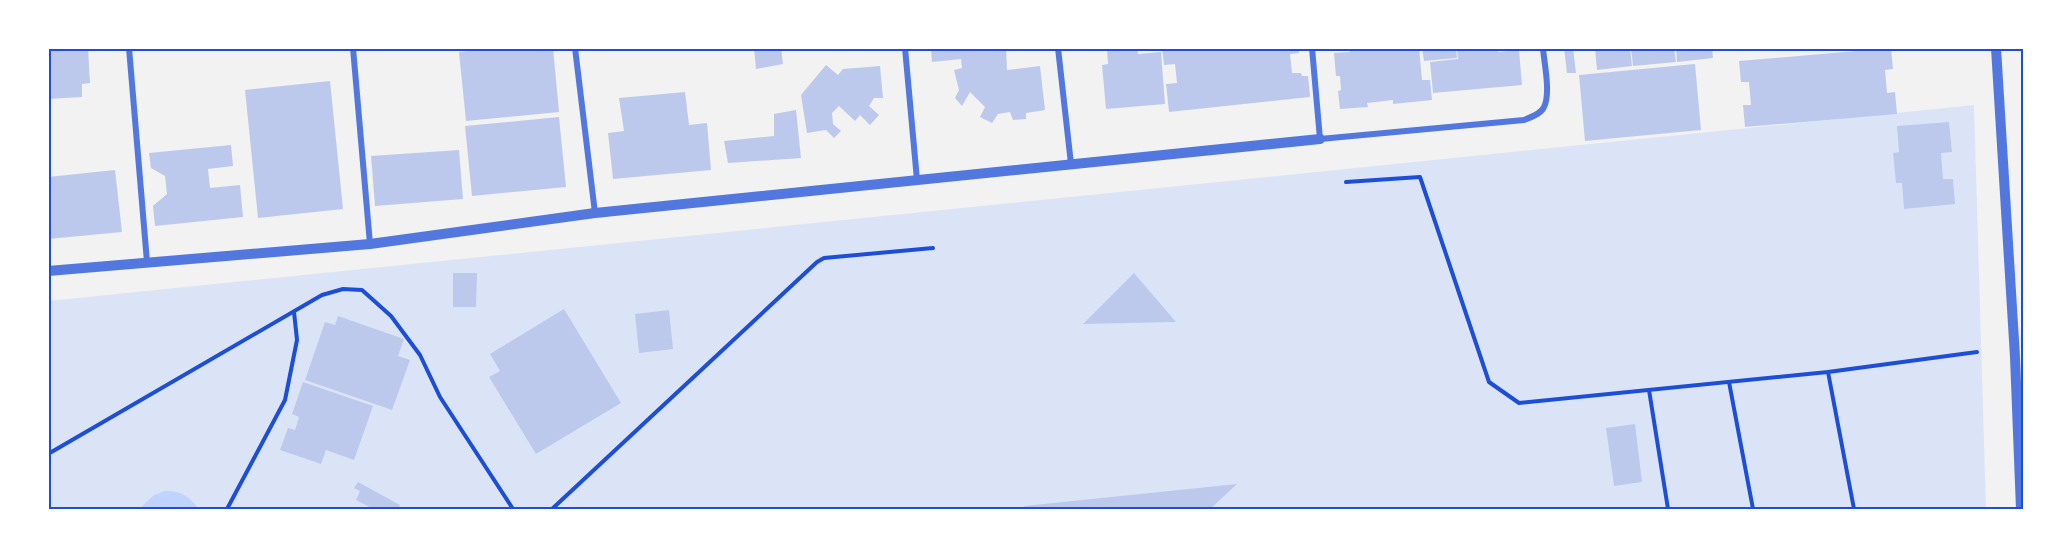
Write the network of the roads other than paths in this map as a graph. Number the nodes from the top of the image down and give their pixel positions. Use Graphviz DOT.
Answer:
graph roads {
  1 [pos="129,48"];
  2 [pos="352,48"];
  3 [pos="575,48"];
  4 [pos="905,48"];
  5 [pos="1058,48"];
  6 [pos="1312,48"];
  7 [pos="1543,48"];
  8 [pos="1996,48"];
  9 [pos="1320,138"];
  10 [pos="1071,164"];
  11 [pos="917,180"];
  12 [pos="595,213"];
  13 [pos="370,244"];
  14 [pos="147,262"];
  15 [pos="48,271"];
  16 [pos="2021,509"];
  1 -- 14 [label="street"];
  2 -- 13 [label="street"];
  3 -- 12 [label="street"];
  4 -- 11 [label="street"];
  5 -- 10 [label="street"];
  6 -- 9 [label="street"];
  7 -- 9 [label="street"];
  8 -- 16 [label="street"];
  9 -- 10 [label="street"];
  10 -- 11 [label="street"];
  11 -- 12 [label="street"];
  12 -- 13 [label="street"];
  13 -- 14 [label="street"];
  14 -- 15 [label="street"];
}
